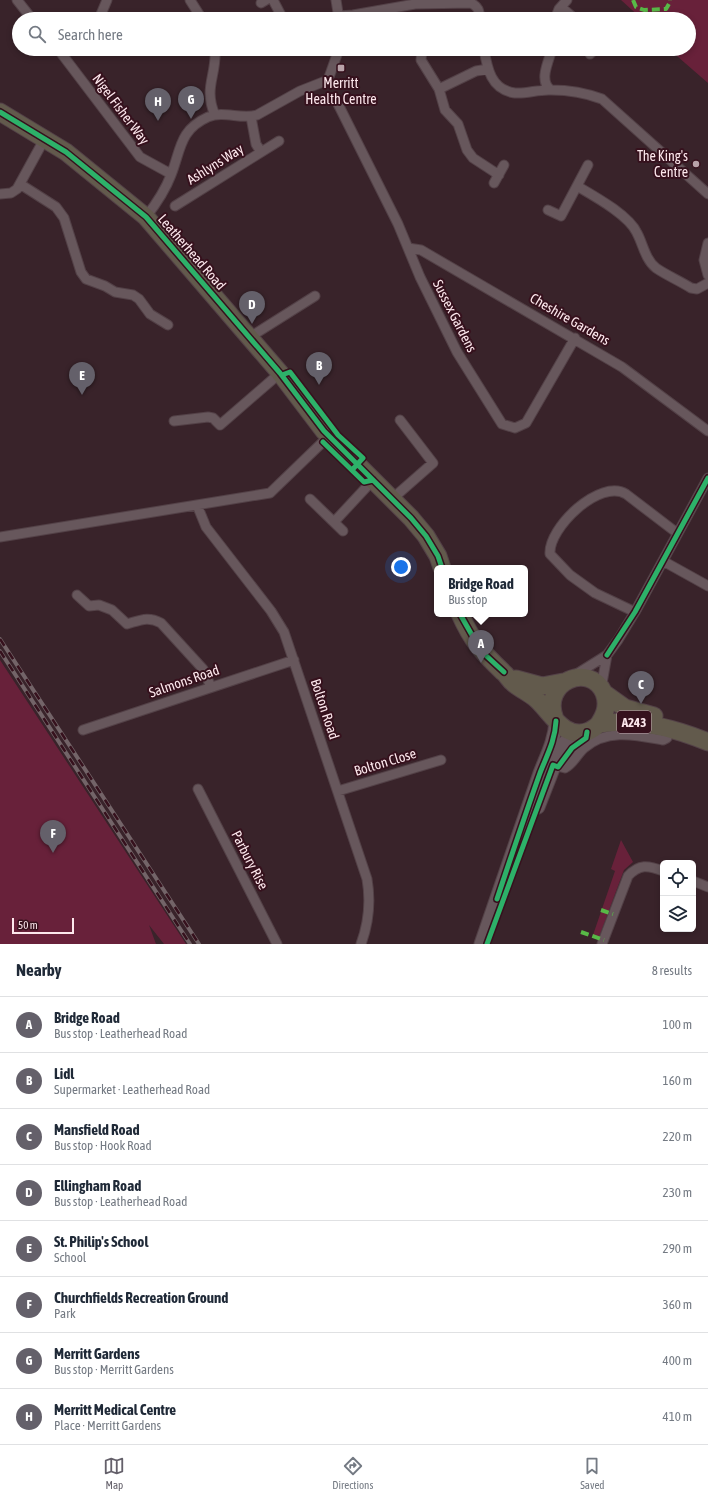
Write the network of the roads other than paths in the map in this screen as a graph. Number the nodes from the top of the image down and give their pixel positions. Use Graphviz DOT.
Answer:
graph roads {
  1 [pos="17,0"];
  2 [pos="107,0"];
  3 [pos="190,0"];
  4 [pos="273,0"];
  5 [pos="336,0"];
  6 [pos="564,3"];
  7 [pos="26,12"];
  8 [pos="103,12"];
  9 [pos="198,12"];
  10 [pos="279,12"];
  11 [pos="338,12"];
  12 [pos="370,12"];
  13 [pos="479,12"];
  14 [pos="559,12"];
  15 [pos="570,12"];
  16 [pos="65,56"];
  17 [pos="216,56"];
  18 [pos="337,56"];
  19 [pos="421,56"];
  20 [pos="485,56"];
  21 [pos="550,56"];
  22 [pos="488,69"];
  23 [pos="439,89"];
  24 [pos="551,90"];
  25 [pos="338,104"];
  26 [pos="0,112"];
  27 [pos="215,115"];
  28 [pos="251,117"];
  29 [pos="45,138"];
  30 [pos="279,141"];
  31 [pos="268,152"];
  32 [pos="504,165"];
  33 [pos="588,165"];
  34 [pos="172,174"];
  35 [pos="499,175"];
  36 [pos="494,183"];
  37 [pos="20,184"];
  38 [pos="577,186"];
  39 [pos="0,194"];
  40 [pos="708,194"];
  41 [pos="174,206"];
  42 [pos="548,210"];
  43 [pos="146,217"];
  44 [pos="708,243"];
  45 [pos="408,248"];
  46 [pos="708,275"];
  47 [pos="708,283"];
  48 [pos="315,296"];
  49 [pos="168,325"];
  50 [pos="250,337"];
  51 [pos="575,338"];
  52 [pos="280,373"];
  53 [pos="400,420"];
  54 [pos="174,421"];
  55 [pos="708,431"];
  56 [pos="329,436"];
  57 [pos="708,478"];
  58 [pos="373,480"];
  59 [pos="310,499"];
  60 [pos="392,499"];
  61 [pos="197,505"];
  62 [pos="334,522"];
  63 [pos="343,531"];
  64 [pos="677,533"];
  65 [pos="0,537"];
  66 [pos="663,561"];
  67 [pos="441,565"];
  68 [pos="708,586"];
  69 [pos="77,595"];
  70 [pos="635,612"];
  71 [pos="462,617"];
  72 [pos="607,656"];
  73 [pos="294,660"];
  74 [pos="504,672"];
  75 [pos="566,681"];
  76 [pos="210,687"];
  77 [pos="603,691"];
  78 [pos="555,720"];
  79 [pos="599,724"];
  80 [pos="669,729"];
  81 [pos="83,730"];
  82 [pos="708,732"];
  83 [pos="579,733"];
  84 [pos="708,742"];
  85 [pos="441,760"];
  86 [pos="553,765"];
  87 [pos="198,789"];
  88 [pos="338,791"];
  89 [pos="660,870"];
  90 [pos="696,882"];
  91 [pos="708,887"];
  92 [pos="277,944"];
  93 [pos="361,944"];
  94 [pos="481,944"];
  95 [pos="487,944"];
  96 [pos="602,944"];
  1 -- 7 [label="street"];
  2 -- 8 [label="street"];
  3 -- 9 [label="street"];
  4 -- 10 [label="street"];
  5 -- 11 [label="street"];
  6 -- 14 [label="street"];
  6 -- 15 [label="street"];
  12 -- 13 [label="street"];
  16 -- 34 [label="street, Nigel Fisher Way"];
  17 -- 27 [label="street"];
  18 -- 28 [label="street"];
  19 -- 23 [label="street"];
  20 -- 22 [label="street"];
  21 -- 24 [label="street"];
  22 -- 23 [label="street"];
  22 -- 24 [label="street"];
  23 -- 35 [label="street"];
  24 -- 40 [label="street"];
  25 -- 45 [label="street, Sussex Gardens"];
  26 -- 29 [label="highway, Leatherhead Road"];
  27 -- 28 [label="street"];
  27 -- 34 [label="street"];
  28 -- 31 [label="street, Ashlyns Way"];
  29 -- 37 [label="street"];
  29 -- 43 [label="highway, Leatherhead Road"];
  30 -- 31 [label="street, Ashlyns Way"];
  31 -- 41 [label="street, Ashlyns Way"];
  32 -- 35 [label="street"];
  33 -- 38 [label="street"];
  34 -- 43 [label="street"];
  35 -- 36 [label="street"];
  37 -- 39 [label="street"];
  37 -- 49 [label="street"];
  38 -- 42 [label="street"];
  38 -- 47 [label="street"];
  43 -- 50 [label="highway, Leatherhead Road"];
  44 -- 46 [label="street"];
  45 -- 51 [label="street, Cheshire Gardens"];
  45 -- 51 [label="street, Sussex Gardens"];
  48 -- 50 [label="street"];
  50 -- 52 [label="highway, Leatherhead Road"];
  51 -- 55 [label="street, Cheshire Gardens"];
  52 -- 54 [label="street"];
  52 -- 56 [label="highway, Leatherhead Road"];
  53 -- 60 [label="street"];
  56 -- 58 [label="highway, Leatherhead Road"];
  56 -- 61 [label="street"];
  57 -- 64 [label="street"];
  58 -- 60 [label="highway, Leatherhead Road"];
  58 -- 62 [label="street"];
  59 -- 62 [label="street"];
  60 -- 67 [label="highway, Leatherhead Road"];
  61 -- 65 [label="street"];
  61 -- 73 [label="street, Bolton Road"];
  62 -- 63 [label="street"];
  64 -- 66 [label="street"];
  64 -- 70 [label="street"];
  66 -- 68 [label="street"];
  66 -- 70 [label="street"];
  69 -- 76 [label="street"];
  70 -- 72 [label="street"];
  71 -- 74 [label="highway, A243"];
  72 -- 75 [label="street"];
  72 -- 77 [label="street"];
  73 -- 76 [label="street, Salmons Road"];
  73 -- 88 [label="street, Bolton Road"];
  74 -- 75 [label="highway, A243"];
  74 -- 78 [label="highway, A243"];
  75 -- 77 [label="highway, A243"];
  75 -- 78 [label="highway"];
  76 -- 81 [label="street, Salmons Road"];
  77 -- 79 [label="highway, A243"];
  77 -- 82 [label="highway, A243"];
  78 -- 83 [label="highway, A243"];
  78 -- 94 [label="street"];
  79 -- 80 [label="highway, A243"];
  79 -- 83 [label="highway, A243"];
  80 -- 84 [label="highway, A243"];
  80 -- 86 [label="street"];
  83 -- 86 [label="street"];
  85 -- 88 [label="street, Bolton Close"];
  86 -- 95 [label="street"];
  87 -- 92 [label="street, Parbury Rise"];
  88 -- 93 [label="street, Bolton Road"];
  89 -- 96 [label="street"];
  90 -- 91 [label="street"];
}
